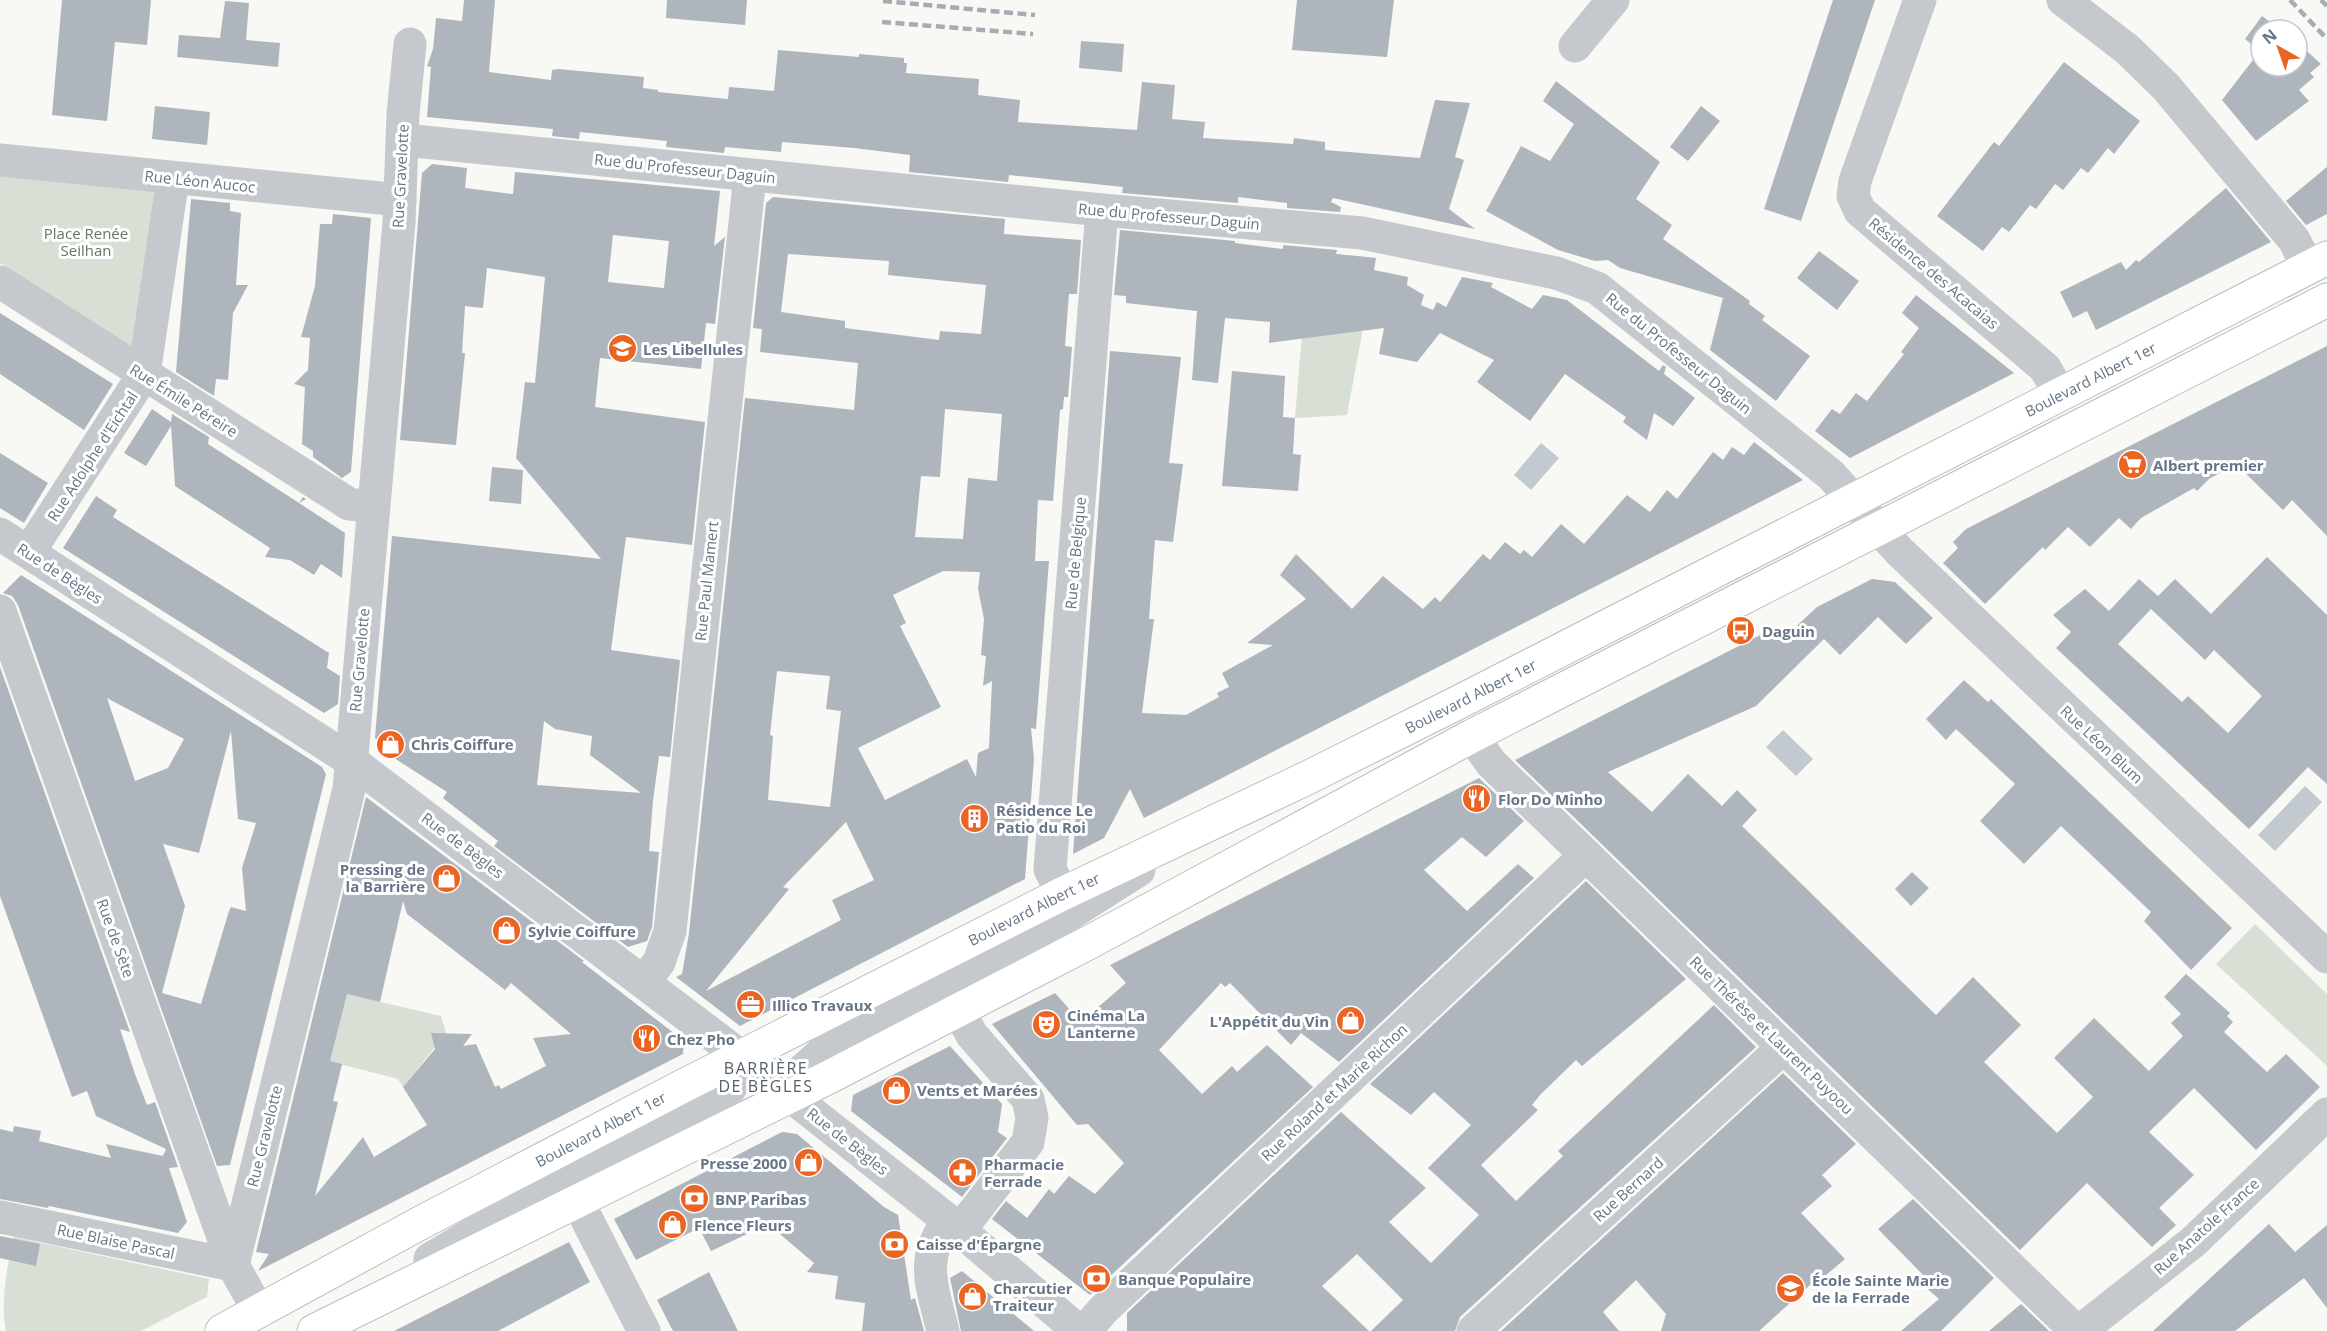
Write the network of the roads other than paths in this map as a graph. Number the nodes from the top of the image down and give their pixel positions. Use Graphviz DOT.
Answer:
graph roads {
  1 [pos="1613,0"];
  2 [pos="1920,0"];
  3 [pos="2063,0"];
  4 [pos="410,44"];
  5 [pos="1575,46"];
  6 [pos="404,140"];
  7 [pos="0,160"];
  8 [pos="750,175"];
  9 [pos="173,178"];
  10 [pos="399,200"];
  11 [pos="1102,210"];
  12 [pos="2318,263"];
  13 [pos="0,282"];
  14 [pos="2327,300"];
  15 [pos="144,374"];
  16 [pos="2060,394"];
  17 [pos="1902,475"];
  18 [pos="1853,500"];
  19 [pos="372,507"];
  20 [pos="1879,529"];
  21 [pos="8,540"];
  22 [pos="0,611"];
  23 [pos="1472,736"];
  24 [pos="350,760"];
  25 [pos="1216,821"];
  26 [pos="1586,855"];
  27 [pos="1062,894"];
  28 [pos="2327,957"];
  29 [pos="644,982"];
  30 [pos="958,1010"];
  31 [pos="1784,1047"];
  32 [pos="740,1057"];
  33 [pos="791,1096"];
  34 [pos="2327,1114"];
  35 [pos="578,1202"];
  36 [pos="0,1216"];
  37 [pos="954,1226"];
  38 [pos="233,1265"];
  39 [pos="259,1312"];
  40 [pos="222,1331"];
  41 [pos="308,1331"];
  42 [pos="314,1331"];
  43 [pos="644,1331"];
  44 [pos="943,1331"];
  45 [pos="1079,1331"];
  46 [pos="1084,1331"];
  47 [pos="1473,1331"];
  48 [pos="2078,1331"];
  1 -- 5 [label="street"];
  2 -- 16 [label="street, Résidence des Acacaias"];
  3 -- 12 [label="street"];
  4 -- 6 [label="street, Rue Gravelotte"];
  6 -- 8 [label="street, Rue du Professeur Daguin"];
  6 -- 10 [label="street, Rue Gravelotte"];
  7 -- 9 [label="street, Rue Léon Aucoc"];
  8 -- 11 [label="street, Rue du Professeur Daguin"];
  8 -- 29 [label="street, Rue Paul Mamert"];
  9 -- 10 [label="street, Rue Léon Aucoc"];
  9 -- 15 [label="street, Rue Adolphe d'Eichtal"];
  10 -- 19 [label="street, Rue Gravelotte"];
  11 -- 18 [label="street, Rue du Professeur Daguin"];
  11 -- 27 [label="street, Rue de Belgique"];
  12 -- 16 [label="main road, Boulevard Albert 1er"];
  13 -- 15 [label="street, Rue Émile Péreire"];
  14 -- 20 [label="main road"];
  15 -- 19 [label="street, Rue Émile Péreire"];
  15 -- 21 [label="street, Rue Adolphe d'Eichtal"];
  16 -- 17 [label="main road, Boulevard Albert 1er"];
  17 -- 18 [label="main road, Boulevard Albert 1er"];
  17 -- 20 [label="street"];
  18 -- 20 [label="street"];
  18 -- 25 [label="main road, Boulevard Albert 1er"];
  19 -- 24 [label="street, Rue Gravelotte"];
  20 -- 23 [label="main road"];
  20 -- 28 [label="street, Rue Léon Blum"];
  21 -- 24 [label="street, Rue de Bègles"];
  22 -- 38 [label="street, Rue de Sète"];
  23 -- 26 [label="street, Rue Thérèse et Laurent Puyoou"];
  23 -- 30 [label="main road"];
  24 -- 29 [label="street, Rue de Bègles"];
  24 -- 38 [label="street, Rue Gravelotte"];
  25 -- 27 [label="main road, Boulevard Albert 1er"];
  25 -- 33 [label="street"];
  26 -- 31 [label="street, Rue Thérèse et Laurent Puyoou"];
  26 -- 46 [label="street, Rue Roland et Marie Richon"];
  27 -- 32 [label="main road, Boulevard Albert 1er"];
  29 -- 32 [label="street, Rue de Bègles"];
  30 -- 33 [label="main road"];
  30 -- 37 [label="street"];
  31 -- 47 [label="street, Rue Bernard"];
  31 -- 48 [label="street, Rue Thérèse et Laurent Puyoou"];
  32 -- 33 [label="street, Rue de Bègles"];
  32 -- 39 [label="main road, Boulevard Albert 1er"];
  32 -- 41 [label="street"];
  33 -- 35 [label="main road"];
  33 -- 37 [label="street, Rue de Bègles"];
  34 -- 48 [label="street, Rue Anatole France"];
  35 -- 42 [label="main road"];
  35 -- 43 [label="street"];
  36 -- 38 [label="street, Rue Blaise Pascal"];
  37 -- 44 [label="street"];
  37 -- 45 [label="street, Rue de Bègles"];
  38 -- 39 [label="street, Rue de Sète"];
  39 -- 40 [label="main road, Boulevard Albert 1er"];
}
